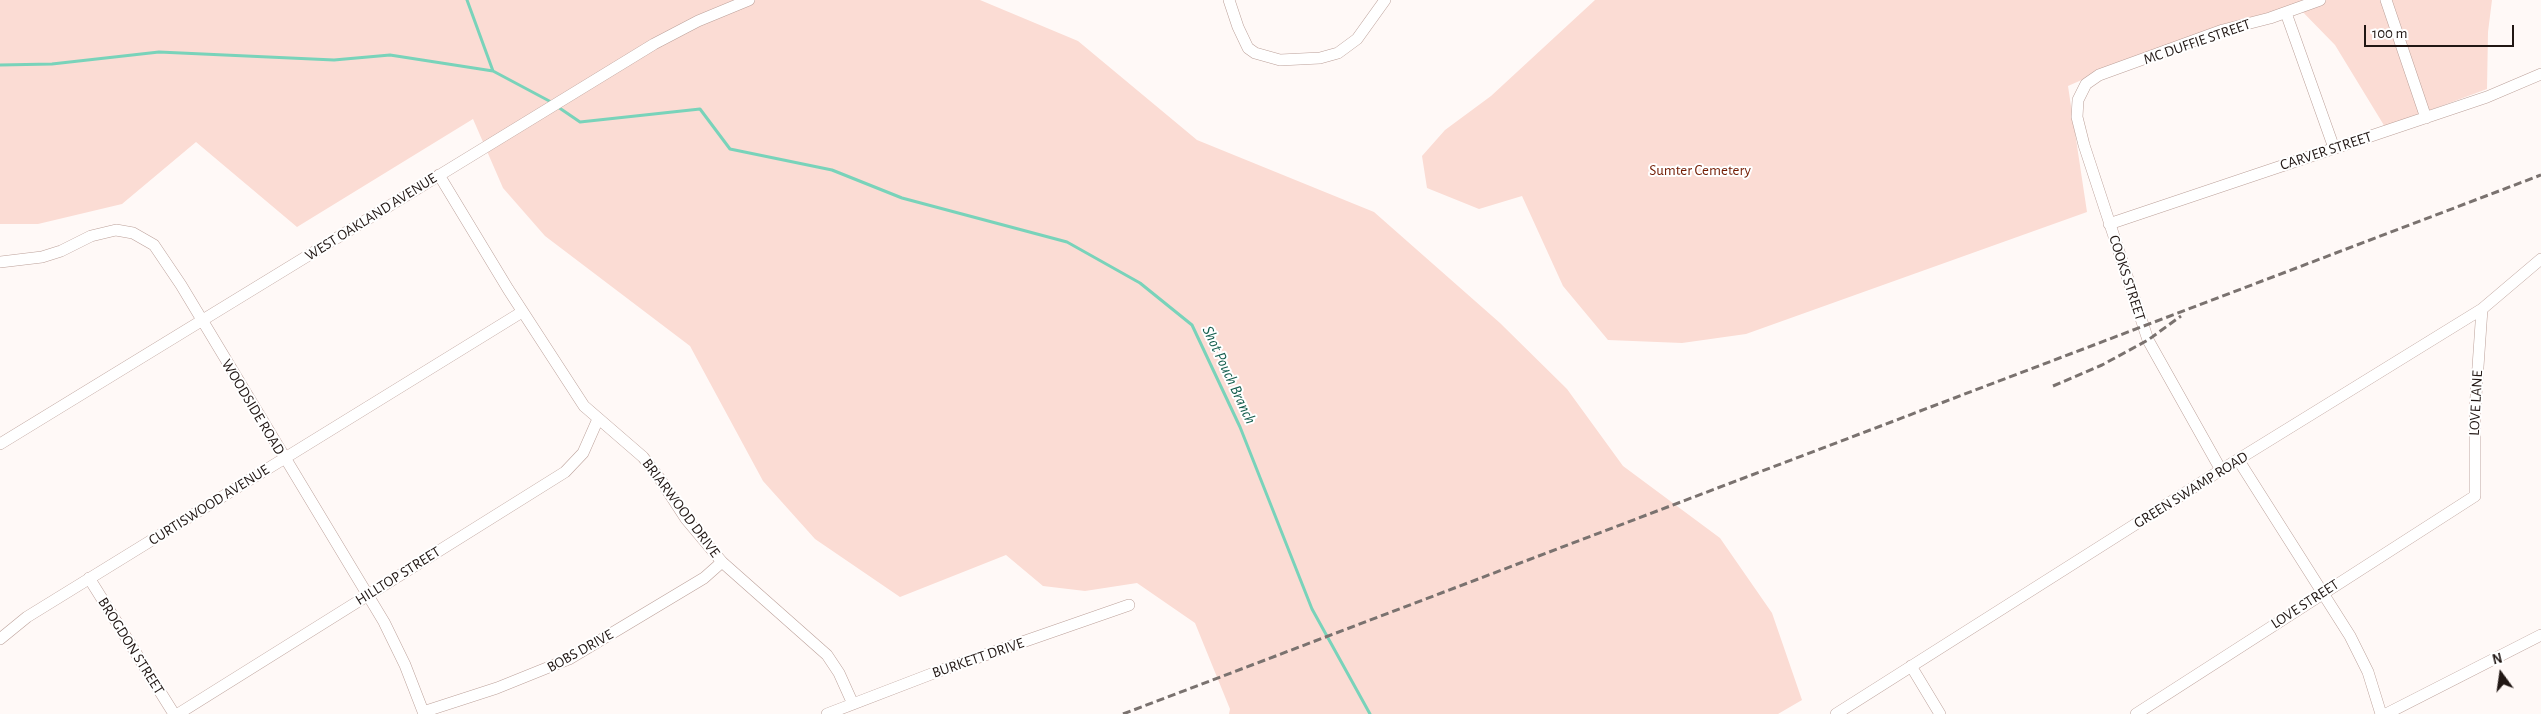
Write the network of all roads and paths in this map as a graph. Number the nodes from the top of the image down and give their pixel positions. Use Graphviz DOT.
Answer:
graph roads {
  1 [pos="749,0"];
  2 [pos="1229,0"];
  3 [pos="1386,0"];
  4 [pos="2320,0"];
  5 [pos="2386,0"];
  6 [pos="2286,13"];
  7 [pos="2541,74"];
  8 [pos="2081,93"];
  9 [pos="2426,118"];
  10 [pos="2334,148"];
  11 [pos="439,175"];
  12 [pos="2110,224"];
  13 [pos="2541,259"];
  14 [pos="0,262"];
  15 [pos="2482,310"];
  16 [pos="522,312"];
  17 [pos="202,322"];
  18 [pos="598,419"];
  19 [pos="0,444"];
  20 [pos="284,458"];
  21 [pos="2239,461"];
  22 [pos="2221,470"];
  23 [pos="2475,496"];
  24 [pos="722,562"];
  25 [pos="89,578"];
  26 [pos="2322,593"];
  27 [pos="368,594"];
  28 [pos="1130,605"];
  29 [pos="2541,635"];
  30 [pos="0,639"];
  31 [pos="1912,666"];
  32 [pos="853,704"];
  33 [pos="423,713"];
  34 [pos="174,714"];
  35 [pos="178,714"];
  36 [pos="827,714"];
  37 [pos="1836,714"];
  38 [pos="1940,714"];
  39 [pos="2136,714"];
  40 [pos="2381,714"];
  41 [pos="2386,714"];
  1 -- 11 [label="street, WEST OAKLAND AVENUE"];
  2 -- 3 [label="street"];
  4 -- 6 [label="street, MC DUFFIE STREET"];
  5 -- 9 [label="street"];
  6 -- 8 [label="street, MC DUFFIE STREET"];
  6 -- 10 [label="street"];
  7 -- 9 [label="street, CARVER STREET"];
  8 -- 12 [label="street, COOKS STREET"];
  9 -- 10 [label="street, CARVER STREET"];
  10 -- 12 [label="street, CARVER STREET"];
  11 -- 16 [label="street, BRIARWOOD DRIVE"];
  11 -- 17 [label="street, WEST OAKLAND AVENUE"];
  12 -- 22 [label="street, COOKS STREET"];
  13 -- 15 [label="street, GREEN SWAMP ROAD"];
  14 -- 17 [label="street, WOODSIDE ROAD"];
  15 -- 21 [label="street, GREEN SWAMP ROAD"];
  15 -- 23 [label="street, LOVE LANE"];
  16 -- 18 [label="street, BRIARWOOD DRIVE"];
  16 -- 20 [label="street, CURTISWOOD AVENUE"];
  17 -- 19 [label="street, WEST OAKLAND AVENUE"];
  17 -- 20 [label="street, WOODSIDE ROAD"];
  18 -- 24 [label="street, BRIARWOOD DRIVE"];
  18 -- 27 [label="street, HILLTOP STREET"];
  20 -- 25 [label="street, CURTISWOOD AVENUE"];
  20 -- 27 [label="street, WOODSIDE ROAD"];
  21 -- 22 [label="street, GREEN SWAMP ROAD"];
  21 -- 26 [label="street"];
  22 -- 31 [label="street, GREEN SWAMP ROAD"];
  23 -- 26 [label="street, LOVE STREET"];
  24 -- 32 [label="street, BRIARWOOD DRIVE"];
  24 -- 33 [label="street, BOBS DRIVE"];
  25 -- 30 [label="street, CURTISWOOD AVENUE"];
  25 -- 34 [label="street, BROGDON STREET"];
  26 -- 39 [label="street, LOVE STREET"];
  26 -- 40 [label="street"];
  27 -- 33 [label="street, WOODSIDE ROAD"];
  27 -- 35 [label="street, HILLTOP STREET"];
  28 -- 32 [label="street, BURKETT DRIVE"];
  29 -- 41 [label="street"];
  31 -- 37 [label="street, GREEN SWAMP ROAD"];
  31 -- 38 [label="street"];
  32 -- 36 [label="street, BURKETT DRIVE"];
}
